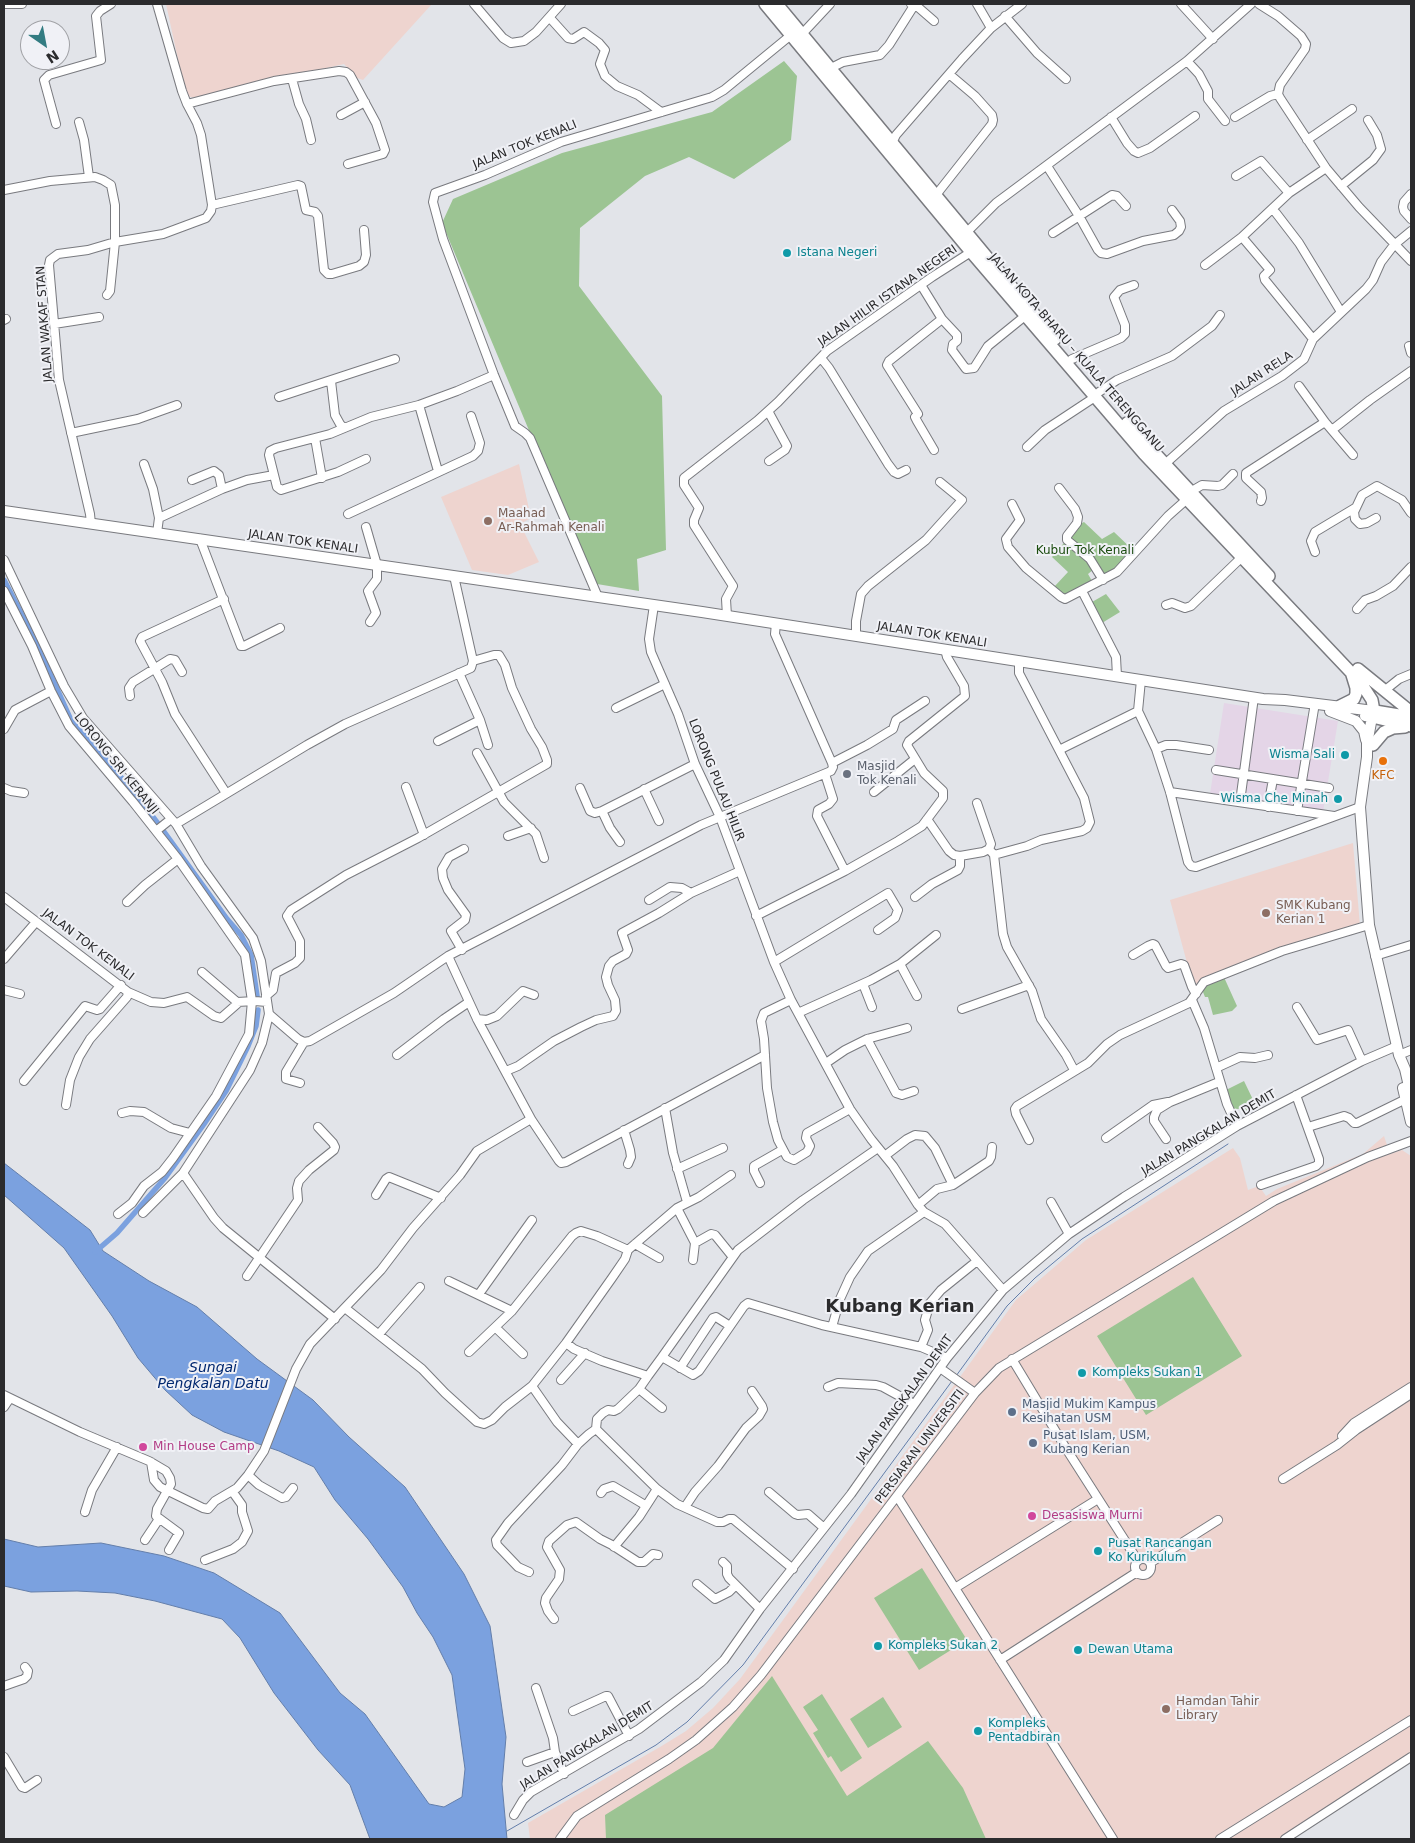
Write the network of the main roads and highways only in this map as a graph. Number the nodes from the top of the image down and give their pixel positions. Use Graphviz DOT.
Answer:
graph roads {
  1 [pos="770,5"];
  2 [pos="797,34"];
  3 [pos="875,128"];
  4 [pos="1097,394"];
  5 [pos="1188,496"];
  6 [pos="4,511"];
  7 [pos="1354,671"];
  8 [pos="1259,698"];
  9 [pos="1335,709"];
  10 [pos="1411,712"];
  11 [pos="1376,714"];
  12 [pos="1411,717"];
  13 [pos="1411,726"];
  14 [pos="1370,744"];
  15 [pos="1409,1097"];
  16 [pos="1411,1122"];
  1 -- 2 [label="highway, JALAN KOTA BHARU – KUALA TERENGGANU"];
  2 -- 3 [label="highway, JALAN KOTA BHARU – KUALA TERENGGANU"];
  2 -- 3 [label="highway, JALAN KOTA BHARU – KUALA TERENGGANU"];
  3 -- 4 [label="highway, JALAN KOTA BHARU – KUALA TERENGGANU"];
  3 -- 4 [label="highway, JALAN KOTA BHARU – KUALA TERENGGANU"];
  4 -- 5 [label="highway, JALAN KOTA BHARU – KUALA TERENGGANU"];
  4 -- 5 [label="highway, JALAN KOTA BHARU – KUALA TERENGGANU"];
  5 -- 7 [label="highway, JALAN KOTA BHARU – KUALA TERENGGANU"];
  5 -- 7 [label="highway, JALAN KOTA BHARU – KUALA TERENGGANU"];
  6 -- 8 [label="main road, JALAN TOK KENALI"];
  7 -- 9 [label="highway"];
  7 -- 10 [label="highway"];
  7 -- 11 [label="highway, JALAN KOTA BHARU – KUALA TERENGGANU"];
  8 -- 9 [label="main road, JALAN TOK KENALI"];
  8 -- 9 [label="main road, JALAN TOK KENALI"];
  9 -- 11 [label="main road"];
  9 -- 14 [label="main road"];
  11 -- 12 [label="highway"];
  11 -- 13 [label="highway"];
  11 -- 14 [label="main road"];
  13 -- 14 [label="highway"];
  14 -- 15 [label="main road"];
  15 -- 16 [label="main road"];
}
